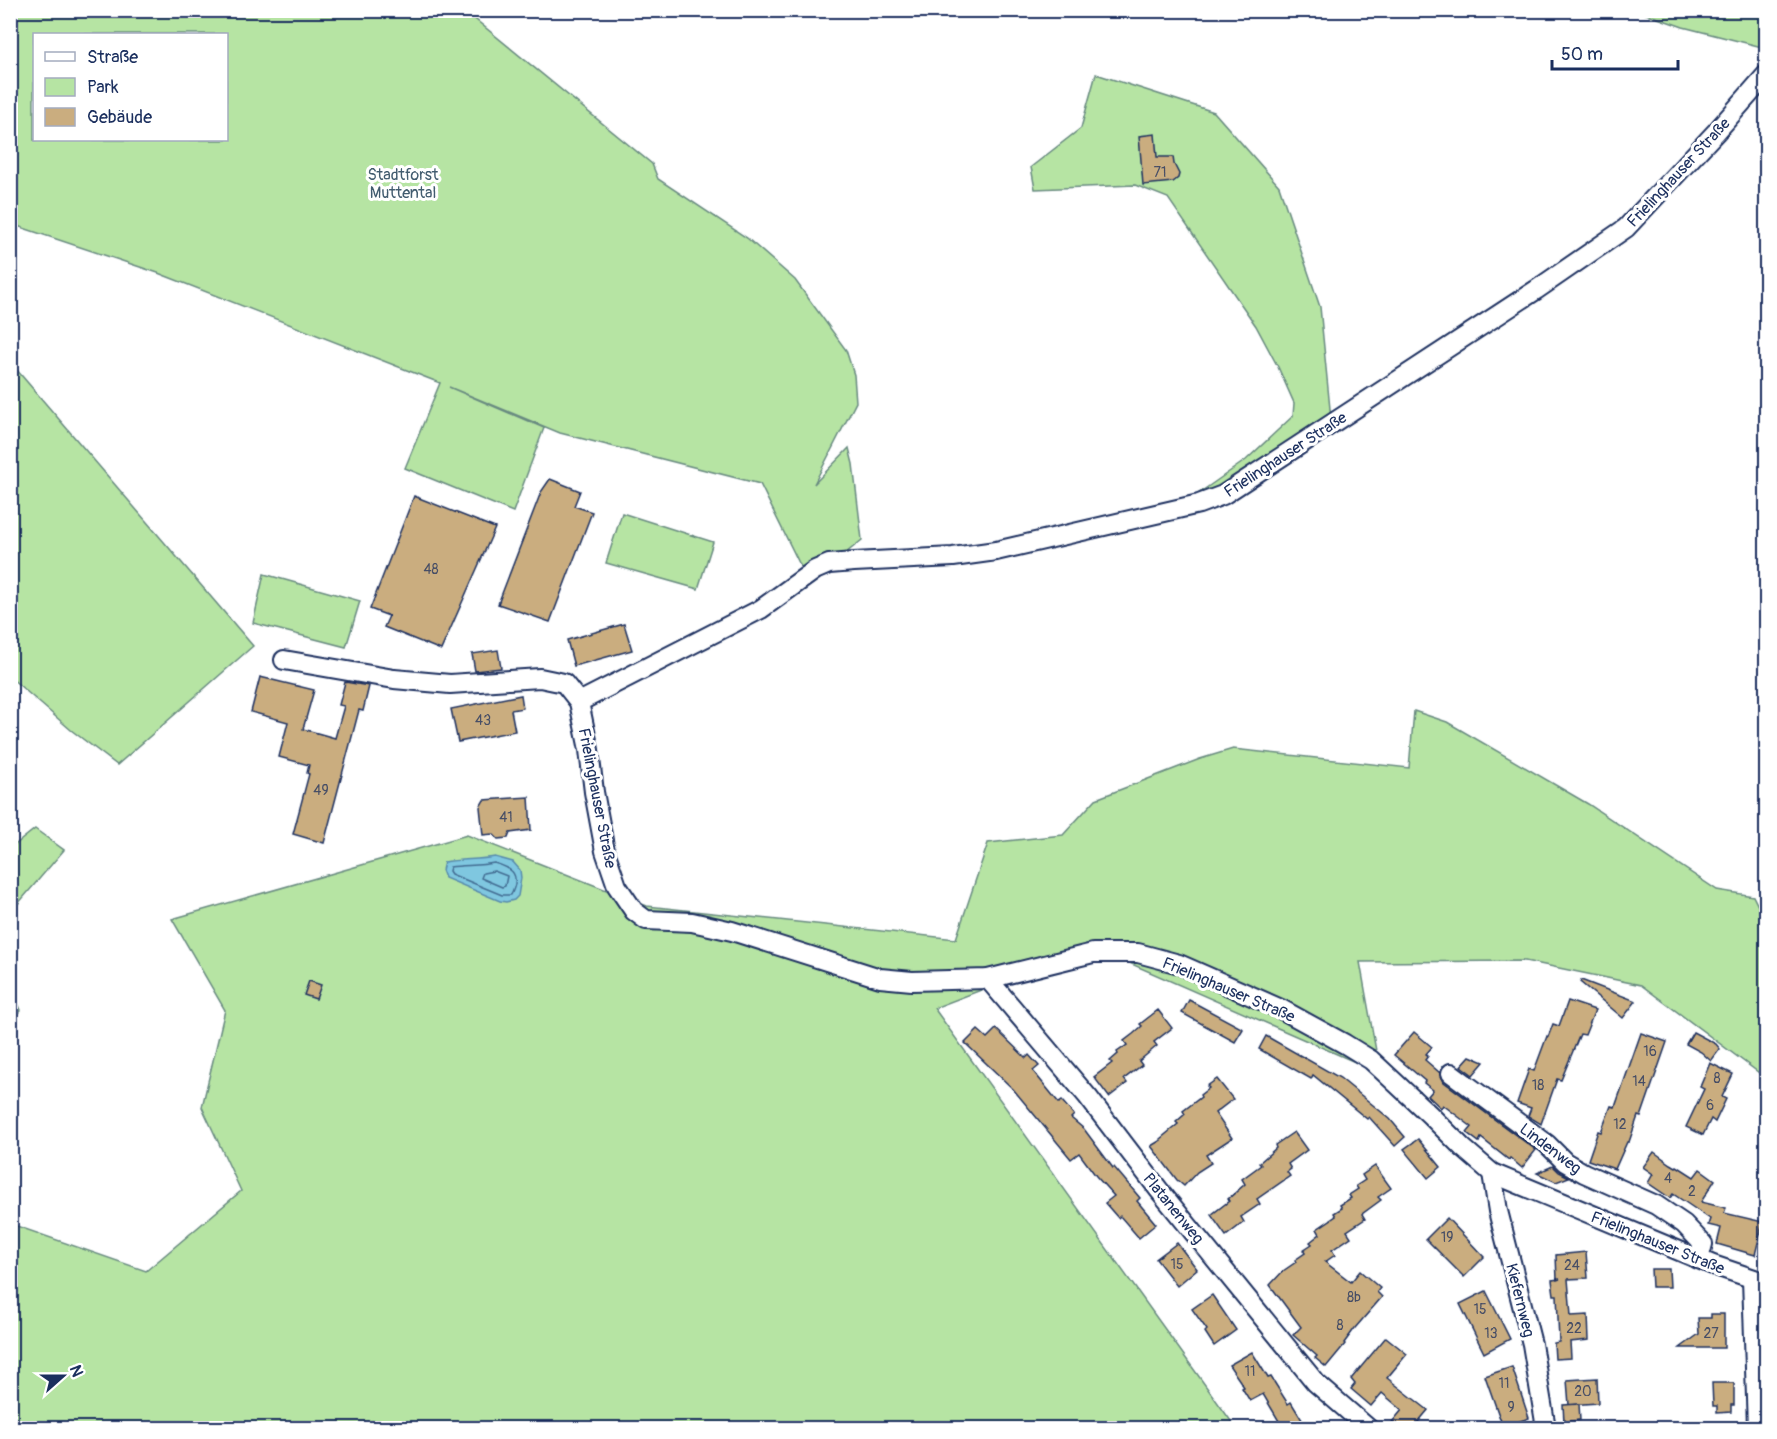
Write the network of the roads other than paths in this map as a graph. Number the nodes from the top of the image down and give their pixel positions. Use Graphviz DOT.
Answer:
graph roads {
  1 [pos="1767,75"];
  2 [pos="285,660"];
  3 [pos="579,702"];
  4 [pos="988,980"];
  5 [pos="1451,1073"];
  6 [pos="1492,1173"];
  7 [pos="1699,1259"];
  8 [pos="1759,1281"];
  9 [pos="1356,1425"];
  10 [pos="1546,1428"];
  11 [pos="1757,1428"];
  1 -- 3 [label="street, Frielinghauser Straße"];
  2 -- 3 [label="street"];
  3 -- 4 [label="street, Frielinghauser Straße"];
  4 -- 6 [label="street, Frielinghauser Straße"];
  4 -- 9 [label="street, Platanenweg"];
  5 -- 7 [label="street, Lindenweg"];
  6 -- 7 [label="street, Frielinghauser Straße"];
  6 -- 10 [label="street, Kiefernweg"];
  7 -- 8 [label="street, Frielinghauser Straße"];
  8 -- 11 [label="street"];
}
